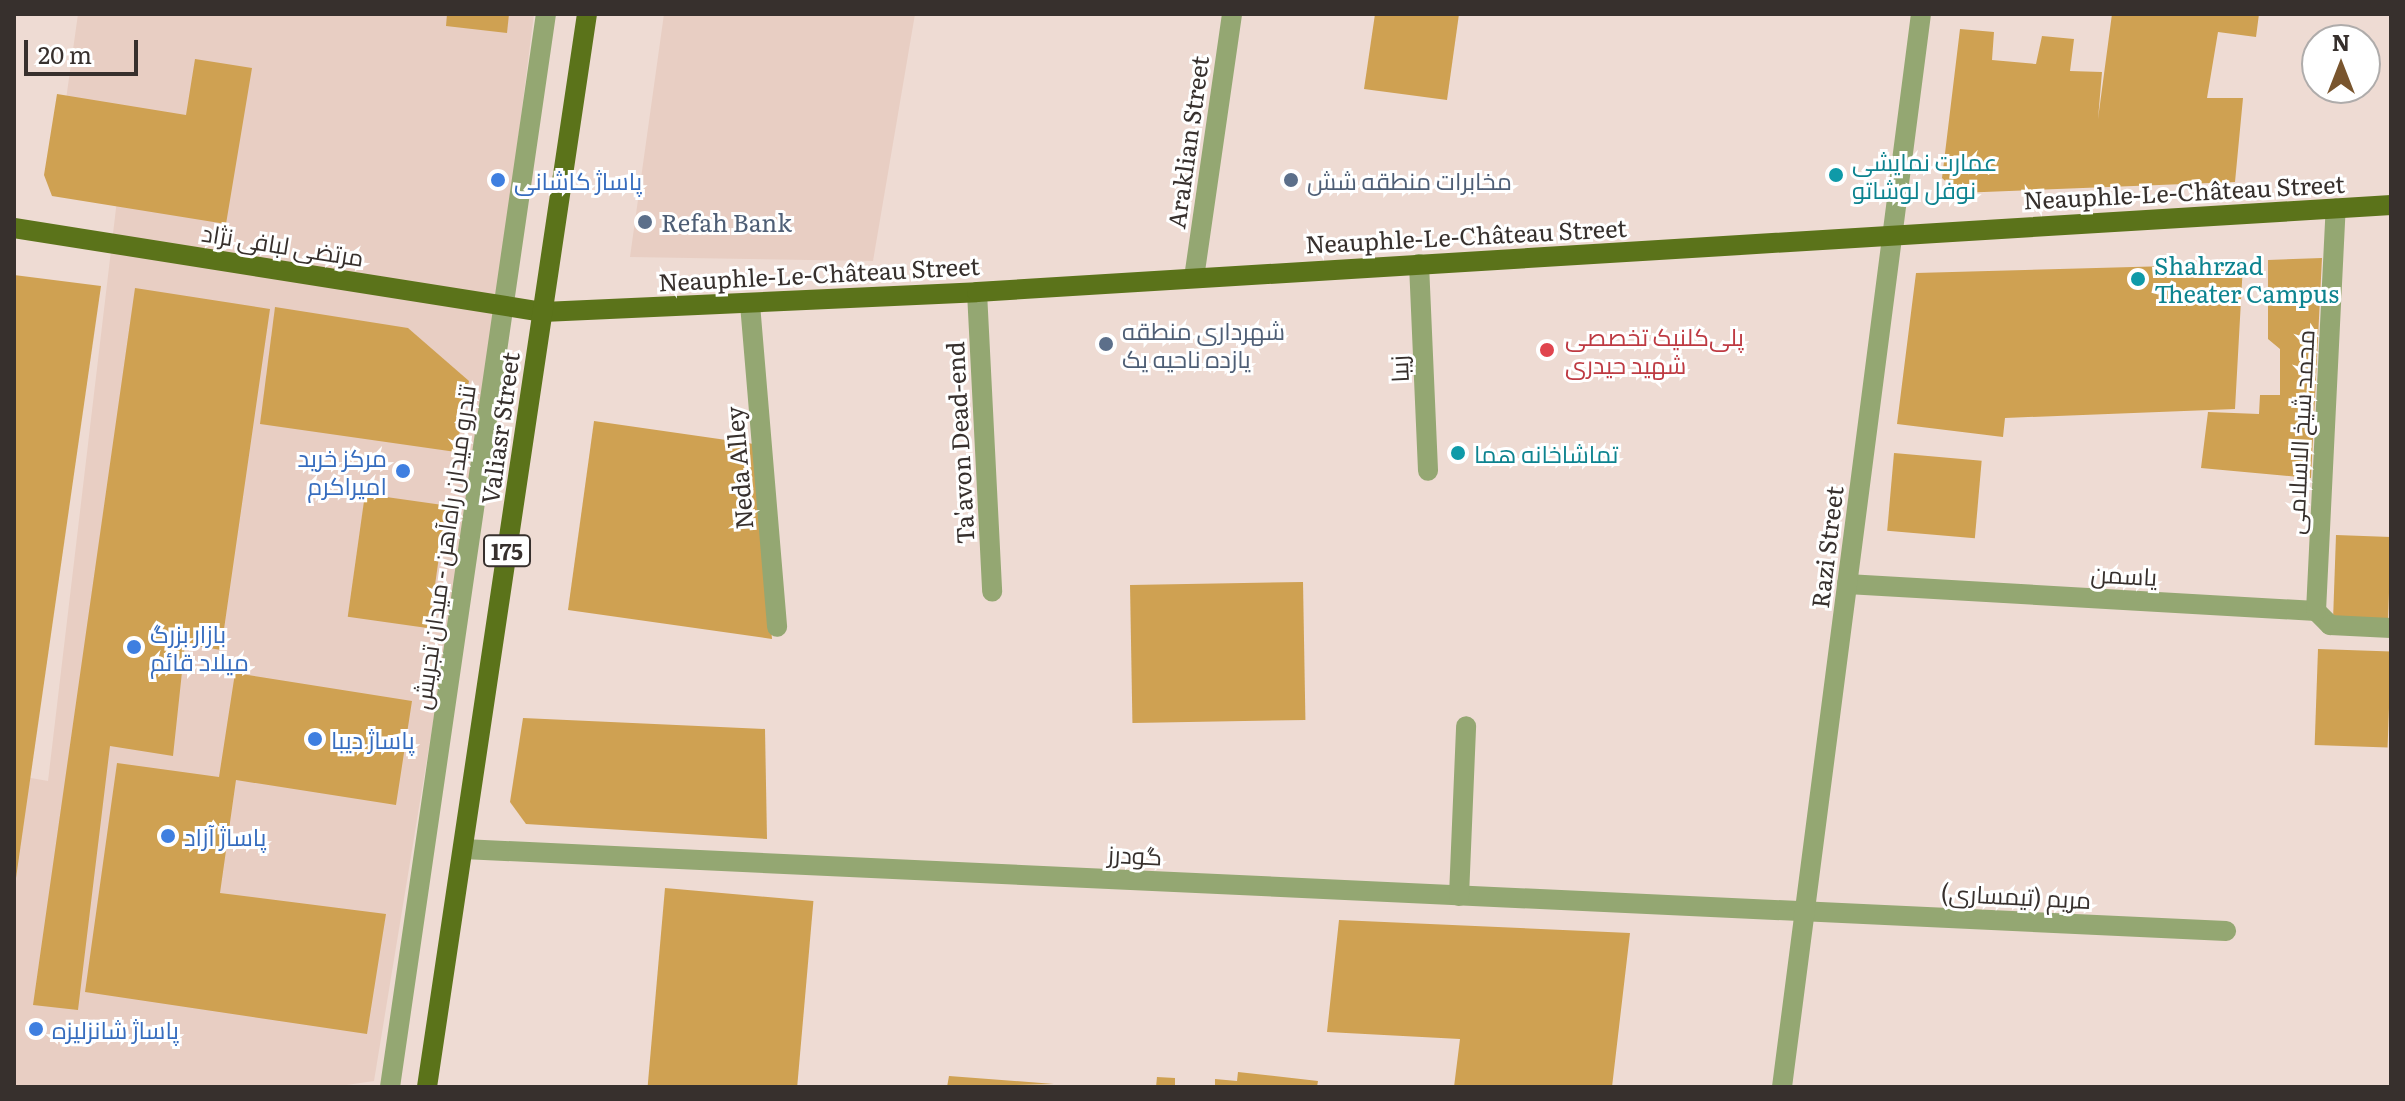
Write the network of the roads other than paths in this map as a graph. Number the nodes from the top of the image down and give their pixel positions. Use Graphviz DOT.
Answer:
graph roads {
  1 [pos="546,14"];
  2 [pos="587,14"];
  3 [pos="1232,14"];
  4 [pos="1921,14"];
  5 [pos="2391,205"];
  6 [pos="2336,208"];
  7 [pos="14,228"];
  8 [pos="1892,235"];
  9 [pos="1419,264"];
  10 [pos="1194,278"];
  11 [pos="977,292"];
  12 [pos="750,304"];
  13 [pos="505,306"];
  14 [pos="543,312"];
  15 [pos="1428,471"];
  16 [pos="1847,584"];
  17 [pos="992,592"];
  18 [pos="2316,611"];
  19 [pos="777,627"];
  20 [pos="2391,628"];
  21 [pos="1466,726"];
  22 [pos="463,849"];
  23 [pos="1459,896"];
  24 [pos="1804,911"];
  25 [pos="2226,931"];
  26 [pos="390,1087"];
  27 [pos="427,1087"];
  28 [pos="1782,1087"];
  1 -- 13 [label="street, تندرو میدان راه‌آهن - میدان تجریش"];
  2 -- 14 [label="main road, Valiasr Street / 175"];
  3 -- 10 [label="street, Araklian Street"];
  4 -- 8 [label="street, Razi Street"];
  5 -- 6 [label="main road, Neauphle-Le-Château Street"];
  6 -- 8 [label="main road, Neauphle-Le-Château Street"];
  6 -- 18 [label="street, محمد شیخ الاسلامی"];
  7 -- 13 [label="main road, مرتضی لبافی نژاد"];
  8 -- 9 [label="main road, Neauphle-Le-Château Street"];
  8 -- 16 [label="street, Razi Street"];
  9 -- 10 [label="main road, Neauphle-Le-Château Street"];
  9 -- 15 [label="street, زیبا"];
  10 -- 11 [label="main road, Neauphle-Le-Château Street"];
  11 -- 12 [label="main road, Neauphle-Le-Château Street"];
  11 -- 17 [label="street, Ta'avon Dead-end"];
  12 -- 14 [label="main road, Neauphle-Le-Château Street"];
  12 -- 19 [label="street, Neda Alley"];
  13 -- 14 [label="main road, مرتضی لبافی نژاد"];
  13 -- 26 [label="street, تندرو میدان راه‌آهن - میدان تجریش"];
  14 -- 22 [label="main road, Valiasr Street / 175"];
  16 -- 18 [label="street, یاسمن"];
  16 -- 24 [label="street, Razi Street"];
  18 -- 20 [label="street, یاسمن"];
  21 -- 23 [label="street"];
  22 -- 23 [label="street, گودرز"];
  22 -- 27 [label="main road, Valiasr Street / 175"];
  23 -- 24 [label="street, گودرز"];
  24 -- 25 [label="street, مریم (تیمساری)"];
  24 -- 28 [label="street, Razi Street"];
}
